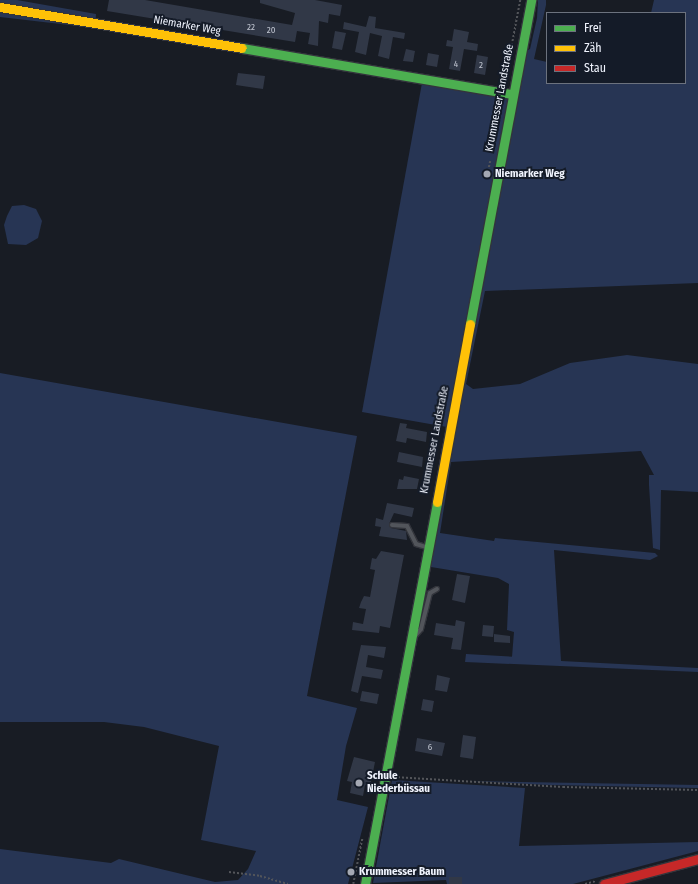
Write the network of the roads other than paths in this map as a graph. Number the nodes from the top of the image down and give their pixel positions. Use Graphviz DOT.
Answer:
graph roads {
  1 [pos="531,0"];
  2 [pos="0,7"];
  3 [pos="512,94"];
  4 [pos="392,525"];
  5 [pos="427,547"];
  6 [pos="437,589"];
  7 [pos="409,639"];
  8 [pos="698,859"];
  9 [pos="365,884"];
  10 [pos="604,884"];
  1 -- 3 [label="main road, Krummesser Landstraße"];
  2 -- 3 [label="main road, Niemarker Weg"];
  3 -- 5 [label="main road, Krummesser Landstraße"];
  4 -- 5 [label="lane"];
  5 -- 7 [label="main road, Krummesser Landstraße"];
  6 -- 7 [label="lane"];
  7 -- 9 [label="main road, Krummesser Landstraße"];
  8 -- 10 [label="main road"];
}
